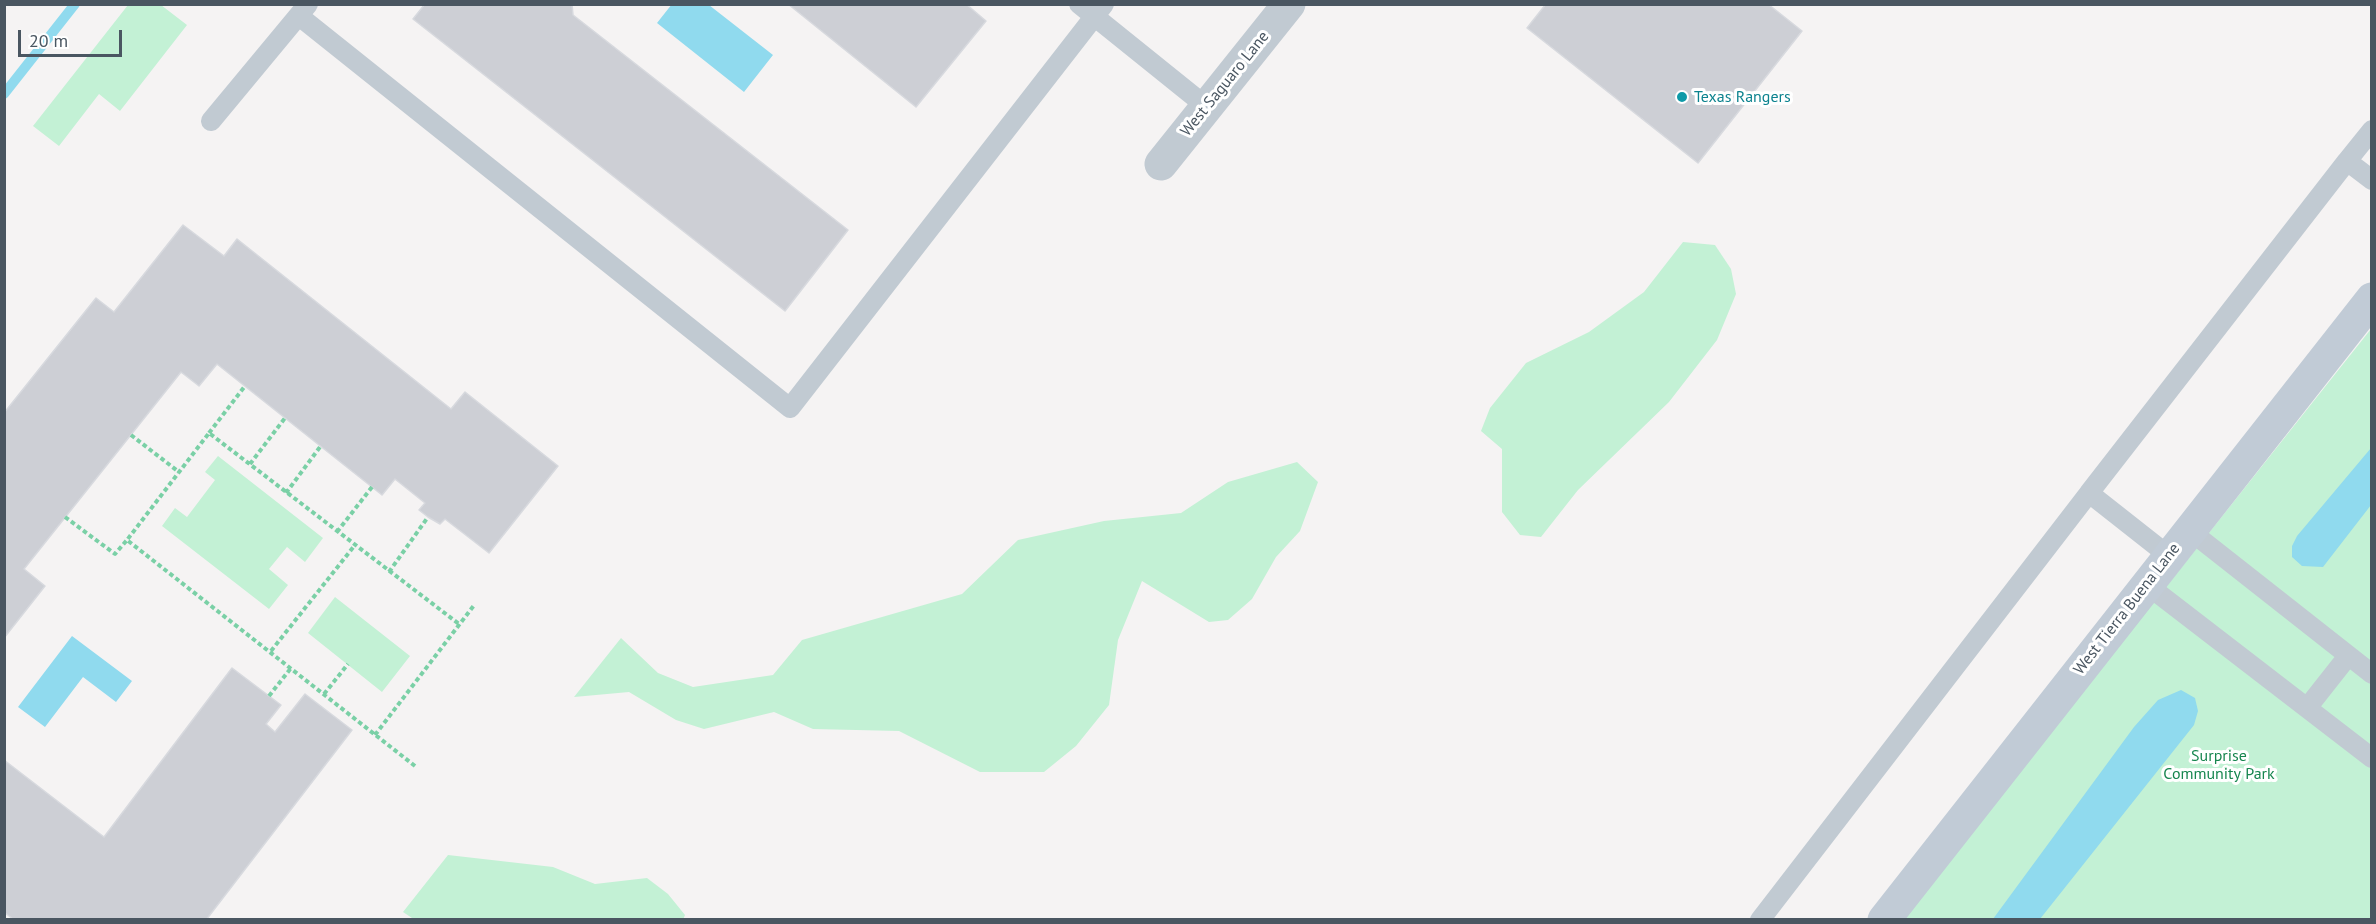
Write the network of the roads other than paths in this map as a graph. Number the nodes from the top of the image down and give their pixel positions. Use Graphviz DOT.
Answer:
graph roads {
  1 [pos="1079,4"];
  2 [pos="1289,4"];
  3 [pos="303,10"];
  4 [pos="1099,11"];
  5 [pos="1207,107"];
  6 [pos="212,121"];
  7 [pos="2372,130"];
  8 [pos="2347,161"];
  9 [pos="1161,164"];
  10 [pos="2372,180"];
  11 [pos="2372,299"];
  12 [pos="2089,493"];
  13 [pos="2189,530"];
  14 [pos="2169,556"];
  15 [pos="2146,584"];
  16 [pos="2348,656"];
  17 [pos="2372,674"];
  18 [pos="2307,708"];
  19 [pos="2372,758"];
  20 [pos="1761,920"];
  21 [pos="1884,920"];
  1 -- 4 [label="lane"];
  2 -- 5 [label="street, West Saguaro Lane"];
  3 -- 4 [label="lane"];
  3 -- 6 [label="lane"];
  4 -- 5 [label="lane"];
  5 -- 9 [label="street, West Saguaro Lane"];
  7 -- 8 [label="lane"];
  8 -- 10 [label="lane"];
  8 -- 12 [label="lane"];
  11 -- 13 [label="street, West Tierra Buena Lane"];
  12 -- 14 [label="lane"];
  12 -- 20 [label="lane"];
  13 -- 14 [label="street, West Tierra Buena Lane"];
  13 -- 16 [label="lane"];
  14 -- 15 [label="street, West Tierra Buena Lane"];
  15 -- 18 [label="lane"];
  15 -- 21 [label="street, West Tierra Buena Lane"];
  16 -- 17 [label="lane"];
  16 -- 18 [label="lane"];
  18 -- 19 [label="lane"];
}
